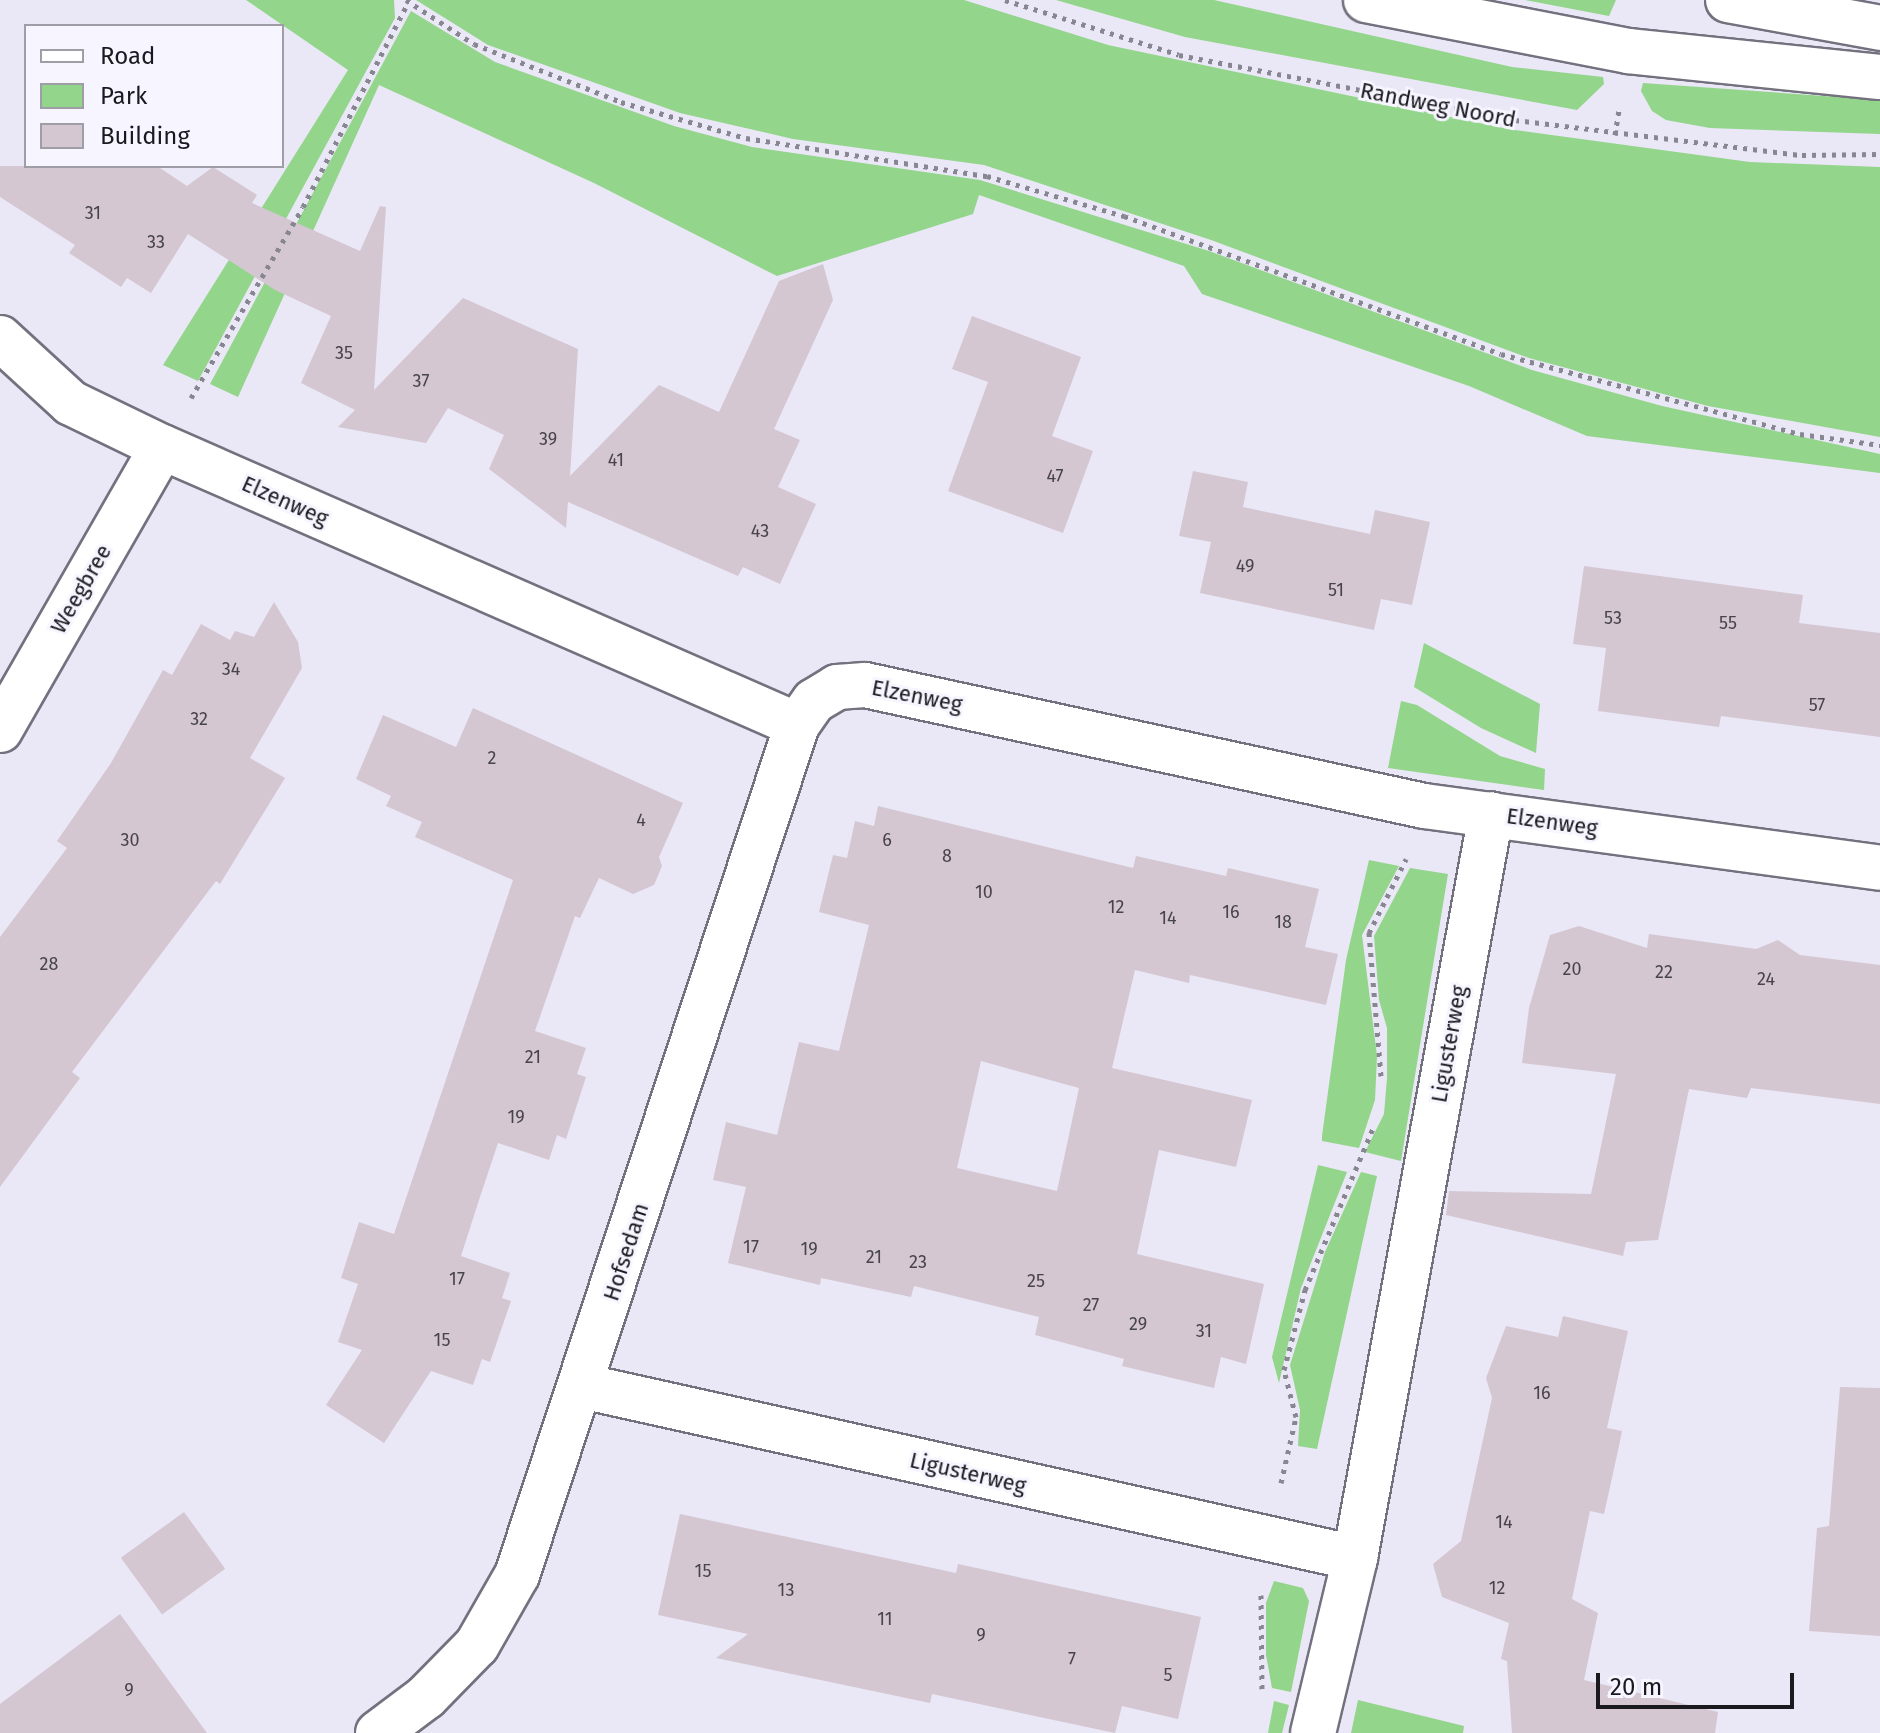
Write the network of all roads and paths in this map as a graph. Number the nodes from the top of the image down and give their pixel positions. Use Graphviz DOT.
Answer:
graph roads {
  1 [pos="1005,0"];
  2 [pos="1728,0"];
  3 [pos="407,1"];
  4 [pos="1397,2"];
  5 [pos="1880,28"];
  6 [pos="1880,77"];
  7 [pos="1880,154"];
  8 [pos="0,338"];
  9 [pos="1880,445"];
  10 [pos="162,447"];
  11 [pos="797,725"];
  12 [pos="0,730"];
  13 [pos="1424,806"];
  14 [pos="1491,814"];
  15 [pos="1880,868"];
  16 [pos="1381,1083"];
  17 [pos="1379,1114"];
  18 [pos="582,1386"];
  19 [pos="1268,1539"];
  20 [pos="1355,1558"];
  21 [pos="1264,1701"];
  22 [pos="378,1733"];
  23 [pos="1313,1733"];
  1 -- 7 [label="path, Randweg Noord"];
  2 -- 5 [label="street"];
  3 -- 9 [label="path"];
  3 -- 10 [label="path"];
  4 -- 6 [label="street"];
  8 -- 10 [label="street, Elzenweg"];
  10 -- 11 [label="street, Elzenweg"];
  10 -- 12 [label="street, Weegbree"];
  11 -- 13 [label="street, Elzenweg"];
  11 -- 18 [label="street, Hofsedam"];
  13 -- 14 [label="street, Elzenweg"];
  13 -- 16 [label="path"];
  14 -- 15 [label="street, Elzenweg"];
  14 -- 20 [label="street, Ligusterweg"];
  17 -- 19 [label="path"];
  18 -- 19 [label="street, Ligusterweg"];
  18 -- 22 [label="street, Hofsedam"];
  19 -- 20 [label="street, Ligusterweg"];
  19 -- 21 [label="path"];
  20 -- 23 [label="street, Ligusterweg"];
}
